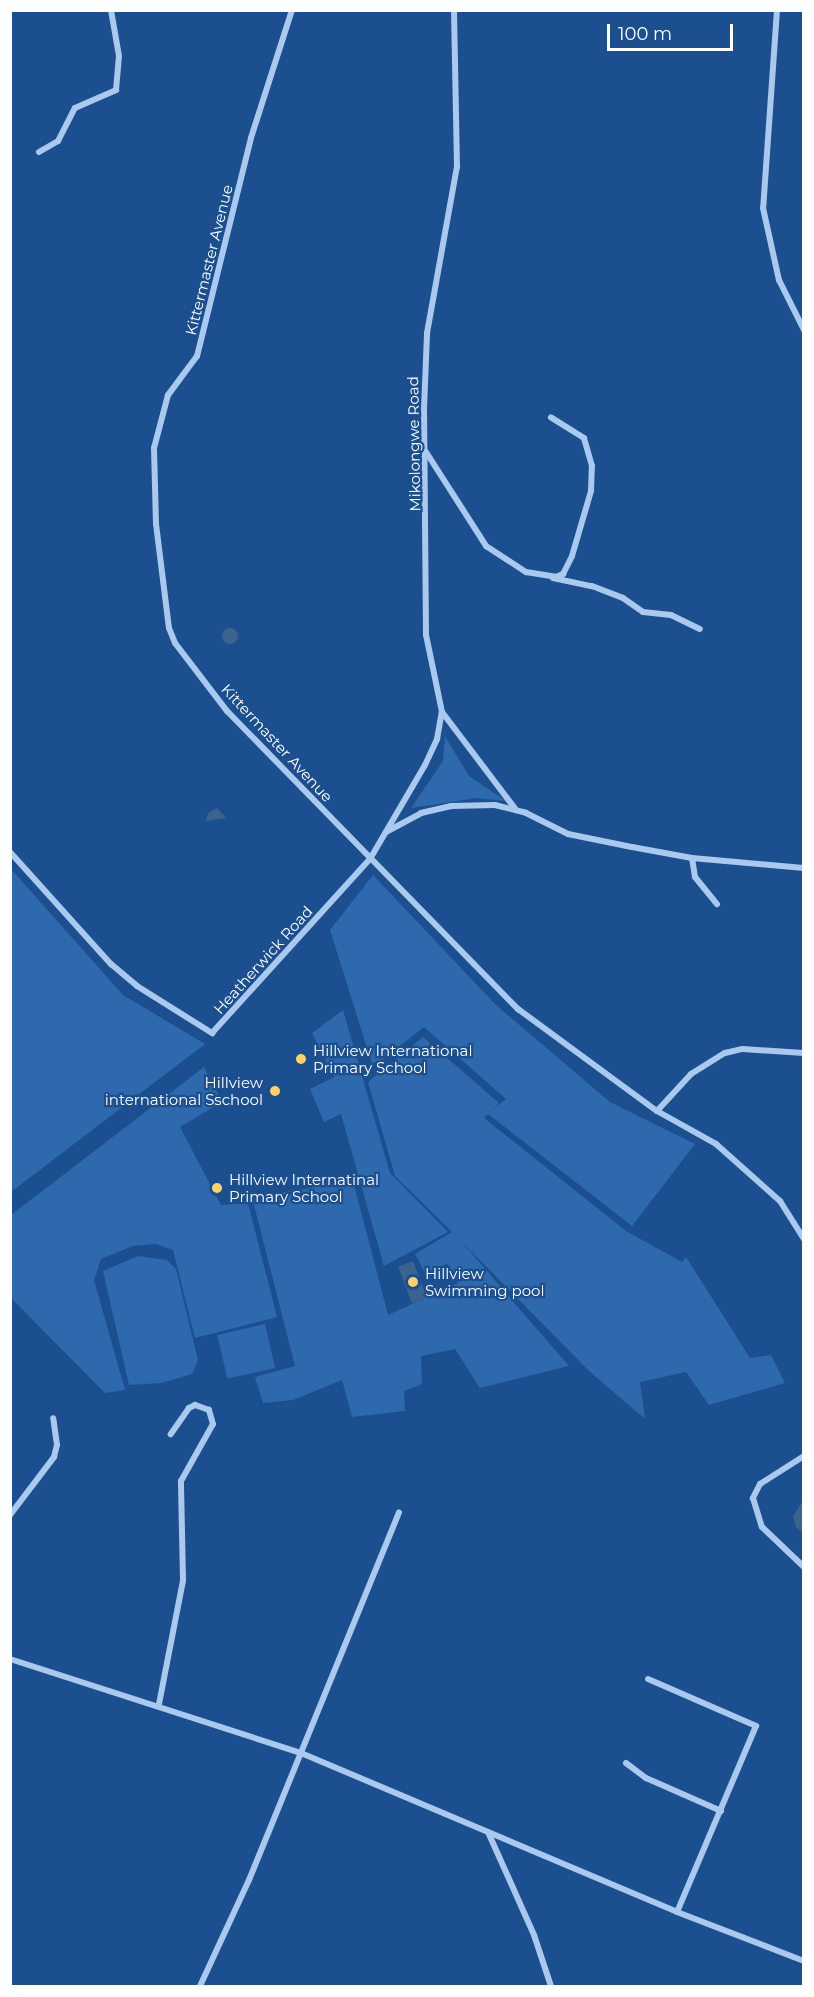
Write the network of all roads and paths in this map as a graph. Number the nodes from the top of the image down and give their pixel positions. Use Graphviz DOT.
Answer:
graph roads {
  1 [pos="111,10"];
  2 [pos="292,10"];
  3 [pos="454,10"];
  4 [pos="777,10"];
  5 [pos="39,152"];
  6 [pos="804,330"];
  7 [pos="551,417"];
  8 [pos="425,450"];
  9 [pos="549,578"];
  10 [pos="700,629"];
  11 [pos="442,712"];
  12 [pos="517,811"];
  13 [pos="383,834"];
  14 [pos="10,852"];
  15 [pos="692,858"];
  16 [pos="370,860"];
  17 [pos="804,868"];
  18 [pos="717,904"];
  19 [pos="804,1053"];
  20 [pos="657,1111"];
  21 [pos="804,1239"];
  22 [pos="53,1418"];
  23 [pos="171,1434"];
  24 [pos="804,1456"];
  25 [pos="399,1512"];
  26 [pos="10,1515"];
  27 [pos="804,1568"];
  28 [pos="10,1659"];
  29 [pos="648,1679"];
  30 [pos="159,1704"];
  31 [pos="301,1753"];
  32 [pos="626,1763"];
  33 [pos="722,1811"];
  34 [pos="488,1832"];
  35 [pos="677,1912"];
  36 [pos="804,1961"];
  37 [pos="200,1986"];
  38 [pos="551,1986"];
  1 -- 5 [label="street"];
  2 -- 16 [label="street, Kittermaster Avenue"];
  3 -- 8 [label="street, Mikolongwe Road"];
  4 -- 6 [label="street"];
  7 -- 9 [label="street"];
  8 -- 9 [label="street"];
  8 -- 11 [label="street, Mikolongwe Road"];
  9 -- 10 [label="street"];
  11 -- 12 [label="street"];
  11 -- 13 [label="street, Mikolongwe Road"];
  12 -- 13 [label="street"];
  12 -- 15 [label="street"];
  13 -- 16 [label="street, Mikolongwe Road"];
  14 -- 16 [label="street, Heatherwick Road"];
  15 -- 17 [label="street"];
  15 -- 18 [label="street"];
  16 -- 20 [label="street, Kittermaster Avenue"];
  19 -- 20 [label="street"];
  20 -- 21 [label="street, Kittermaster Avenue"];
  22 -- 26 [label="street"];
  23 -- 30 [label="street"];
  24 -- 27 [label="street"];
  25 -- 31 [label="street"];
  28 -- 30 [label="street"];
  29 -- 33 [label="street"];
  30 -- 31 [label="street"];
  31 -- 34 [label="street"];
  31 -- 37 [label="street"];
  32 -- 33 [label="street"];
  33 -- 35 [label="street"];
  34 -- 35 [label="street"];
  34 -- 38 [label="street"];
  35 -- 36 [label="street"];
}
